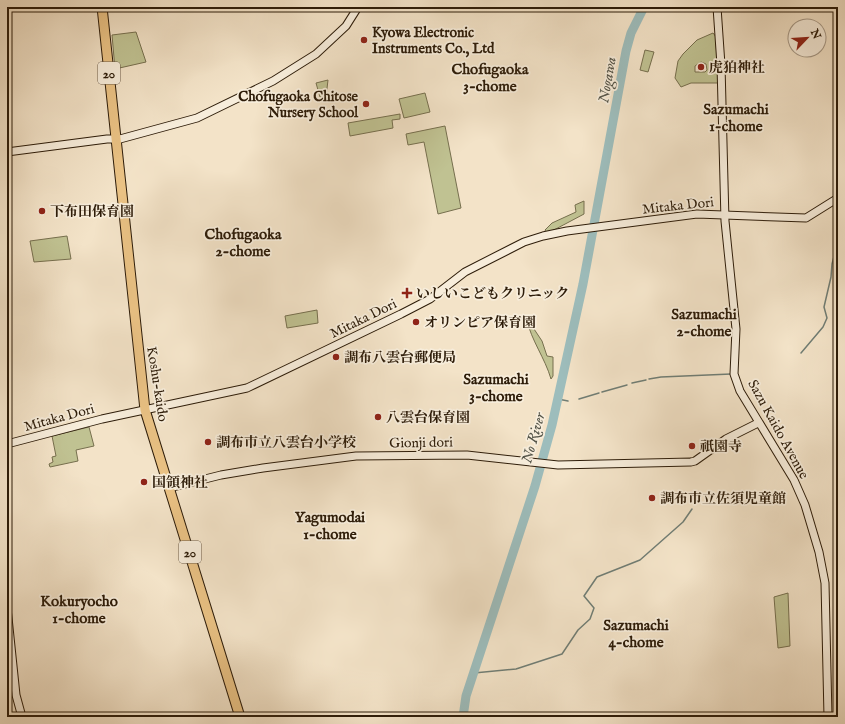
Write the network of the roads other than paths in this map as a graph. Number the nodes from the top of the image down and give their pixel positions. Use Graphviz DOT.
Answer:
graph roads {
  1 [pos="102,7"];
  2 [pos="358,7"];
  3 [pos="718,7"];
  4 [pos="115,138"];
  5 [pos="7,152"];
  6 [pos="838,198"];
  7 [pos="725,214"];
  8 [pos="145,410"];
  9 [pos="758,422"];
  10 [pos="7,444"];
  11 [pos="169,488"];
  12 [pos="7,608"];
  13 [pos="22,717"];
  14 [pos="240,717"];
  15 [pos="828,717"];
  1 -- 4 [label="highway, 20"];
  2 -- 4 [label="street"];
  3 -- 7 [label="street, Sazu Kaido Avenue"];
  4 -- 5 [label="street"];
  4 -- 8 [label="highway, Koshu-kaido / 20"];
  6 -- 7 [label="street, Mitaka Dori"];
  7 -- 8 [label="street, Mitaka Dori"];
  7 -- 9 [label="street, Sazu Kaido Avenue"];
  8 -- 10 [label="street, Mitaka Dori"];
  8 -- 11 [label="highway, Koshu-kaido / 20"];
  9 -- 11 [label="street, Gionji dori"];
  9 -- 15 [label="street, Sazu Kaido Avenue"];
  11 -- 14 [label="highway, Koshu-kaido / 20"];
  12 -- 13 [label="street"];
}
